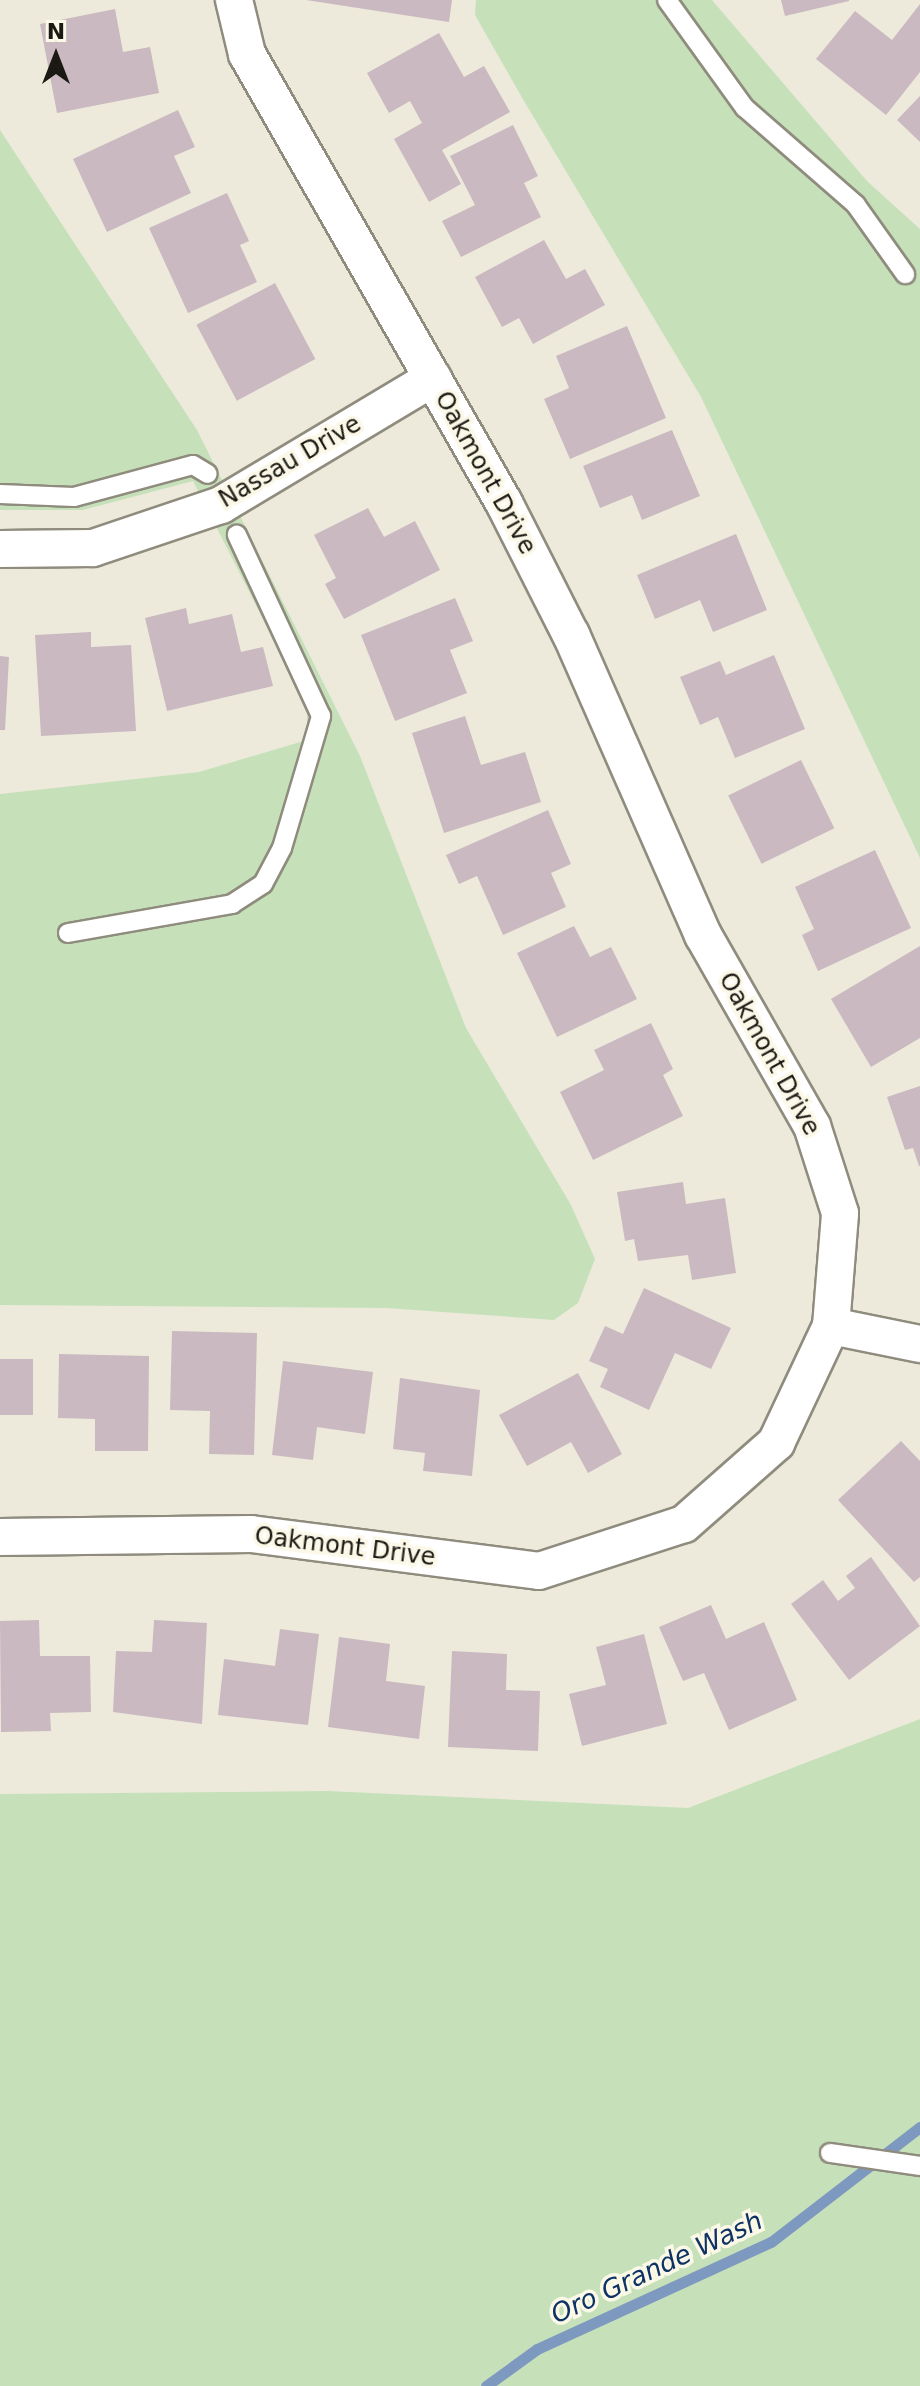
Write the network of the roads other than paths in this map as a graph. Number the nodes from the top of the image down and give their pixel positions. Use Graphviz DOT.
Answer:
graph roads {
  1 [pos="234,0"];
  2 [pos="667,0"];
  3 [pos="905,274"];
  4 [pos="433,378"];
  5 [pos="208,474"];
  6 [pos="2,493"];
  7 [pos="237,535"];
  8 [pos="0,549"];
  9 [pos="68,933"];
  10 [pos="831,1326"];
  11 [pos="920,1344"];
  12 [pos="0,1537"];
  13 [pos="830,2153"];
  14 [pos="920,2166"];
  1 -- 4 [label="street, Oakmont Drive"];
  2 -- 3 [label="lane"];
  4 -- 8 [label="street, Nassau Drive"];
  4 -- 10 [label="street, Oakmont Drive"];
  5 -- 6 [label="lane"];
  7 -- 9 [label="lane"];
  10 -- 11 [label="street"];
  10 -- 12 [label="street, Oakmont Drive"];
  13 -- 14 [label="lane"];
}
